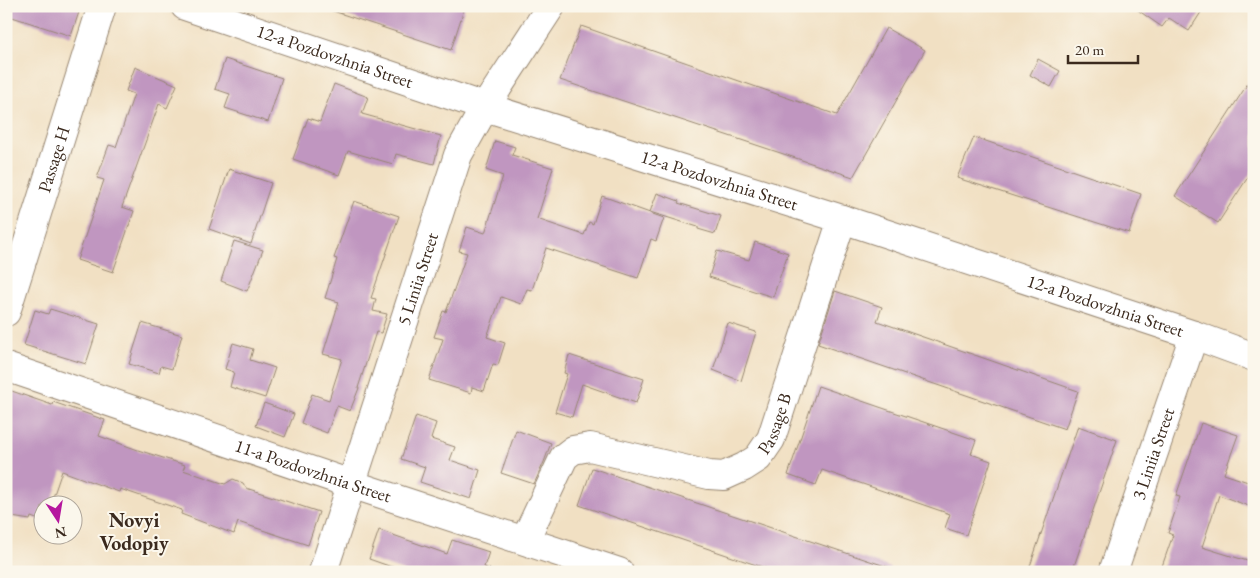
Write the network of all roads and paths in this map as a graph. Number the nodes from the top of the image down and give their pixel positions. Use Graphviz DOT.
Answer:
graph roads {
  1 [pos="102,6"];
  2 [pos="184,6"];
  3 [pos="551,6"];
  4 [pos="485,107"];
  5 [pos="842,219"];
  6 [pos="6,312"];
  7 [pos="1194,335"];
  8 [pos="1254,357"];
  9 [pos="6,367"];
  10 [pos="351,484"];
  11 [pos="525,540"];
  12 [pos="323,572"];
  13 [pos="620,572"];
  14 [pos="1113,572"];
  1 -- 6 [label="street, Passage H"];
  2 -- 4 [label="street, 12-a Pozdovzhnia Street"];
  3 -- 4 [label="street, 5 Liniia Street"];
  4 -- 5 [label="street, 12-a Pozdovzhnia Street"];
  4 -- 10 [label="street, 5 Liniia Street"];
  5 -- 7 [label="street, 12-a Pozdovzhnia Street"];
  5 -- 11 [label="street, Passage B"];
  7 -- 8 [label="street, 12-a Pozdovzhnia Street"];
  7 -- 14 [label="street, 3 Liniia Street"];
  9 -- 10 [label="street, 11-a Pozdovzhnia Street"];
  10 -- 11 [label="street, 11-a Pozdovzhnia Street"];
  10 -- 12 [label="street, 5 Liniia Street"];
  11 -- 13 [label="street, 11-a Pozdovzhnia Street"];
}
